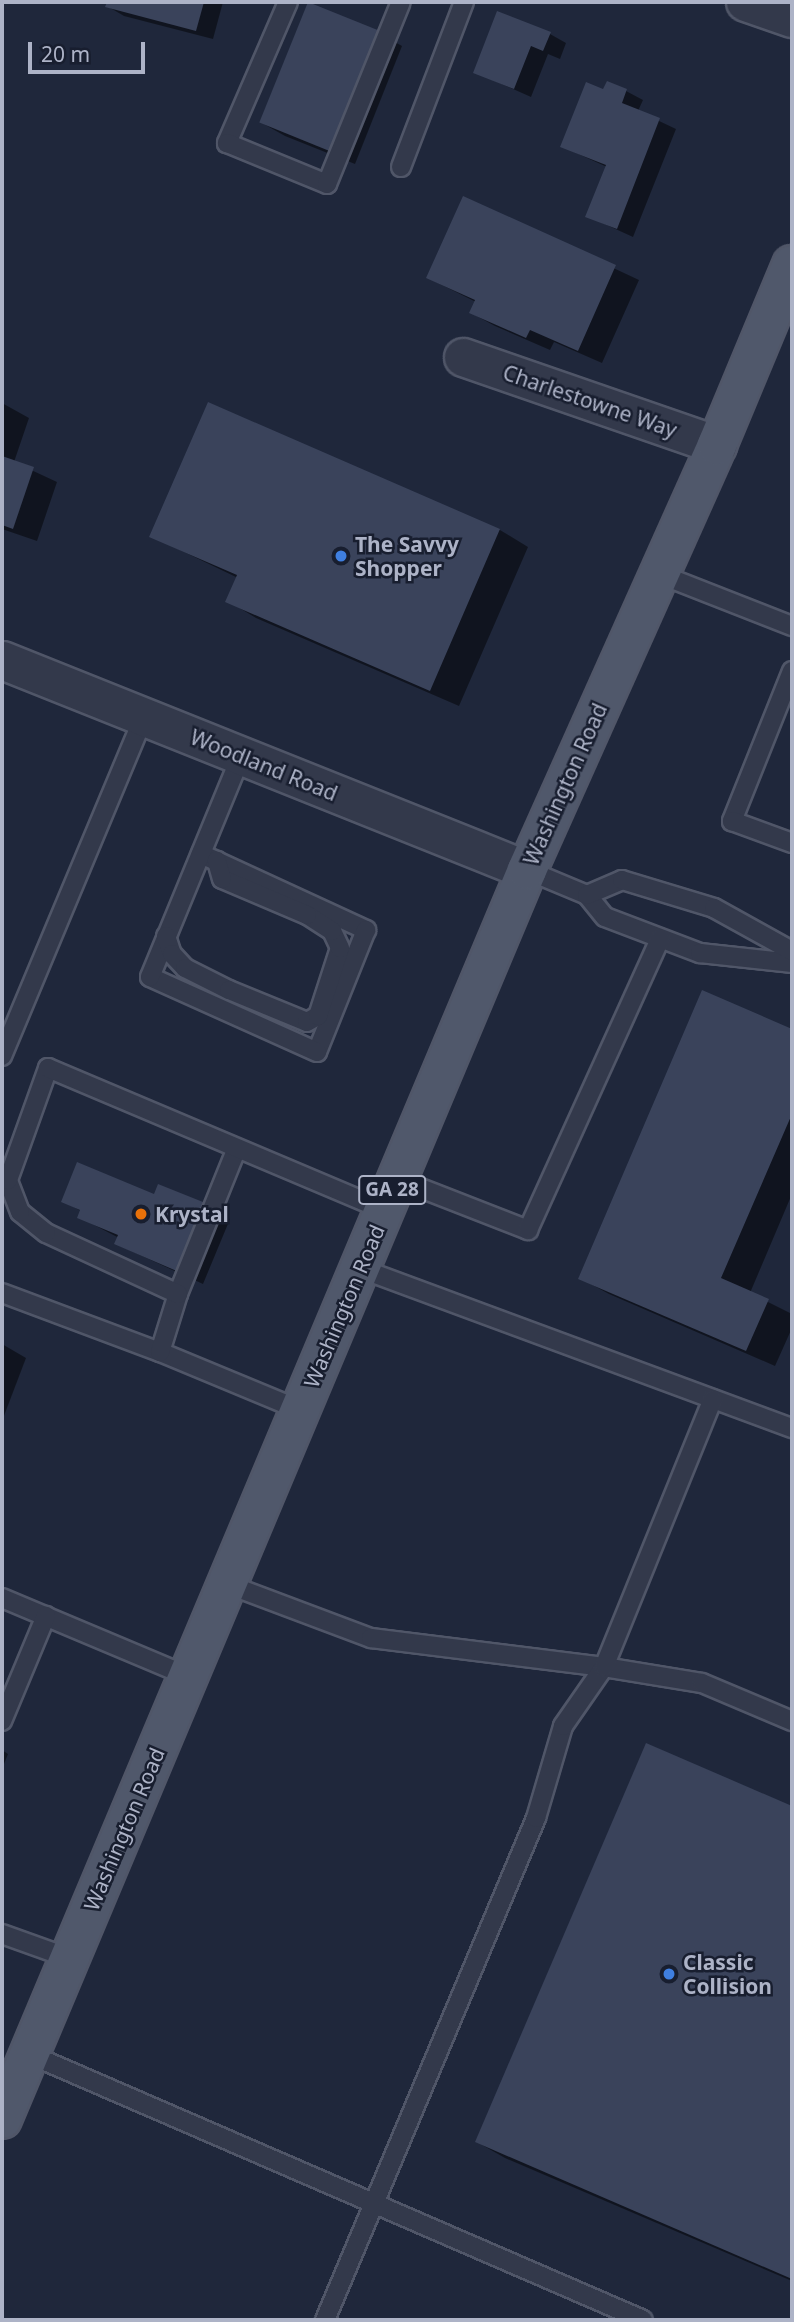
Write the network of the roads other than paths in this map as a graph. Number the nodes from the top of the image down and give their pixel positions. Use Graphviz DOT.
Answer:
graph roads {
  1 [pos="288,2"];
  2 [pos="401,2"];
  3 [pos="464,2"];
  4 [pos="746,2"];
  5 [pos="792,18"];
  6 [pos="401,167"];
  7 [pos="792,265"];
  8 [pos="463,357"];
  9 [pos="717,445"];
  10 [pos="659,574"];
  11 [pos="792,626"];
  12 [pos="2,660"];
  13 [pos="792,671"];
  14 [pos="144,717"];
  15 [pos="241,756"];
  16 [pos="792,843"];
  17 [pos="209,858"];
  18 [pos="527,870"];
  19 [pos="587,895"];
  20 [pos="166,936"];
  21 [pos="660,939"];
  22 [pos="792,951"];
  23 [pos="792,964"];
  24 [pos="3,1053"];
  25 [pos="237,1148"];
  26 [pos="390,1195"];
  27 [pos="359,1268"];
  28 [pos="2,1293"];
  29 [pos="178,1294"];
  30 [pos="160,1352"];
  31 [pos="713,1399"];
  32 [pos="300,1410"];
  33 [pos="792,1428"];
  34 [pos="227,1584"];
  35 [pos="2,1598"];
  36 [pos="46,1616"];
  37 [pos="604,1667"];
  38 [pos="188,1676"];
  39 [pos="2,1721"];
  40 [pos="792,1721"];
  41 [pos="2,1934"];
  42 [pos="69,1958"];
  43 [pos="29,2054"];
  44 [pos="2,2119"];
  45 [pos="376,2204"];
  46 [pos="325,2320"];
  47 [pos="643,2320"];
  1 -- 2 [label="lane"];
  3 -- 6 [label="lane"];
  4 -- 5 [label="street"];
  7 -- 9 [label="main road, Washington Road / GA 28"];
  8 -- 9 [label="street, Charlestowne Way"];
  9 -- 10 [label="main road, Washington Road / GA 28"];
  10 -- 11 [label="lane"];
  10 -- 18 [label="main road, Washington Road / GA 28"];
  12 -- 14 [label="street, Woodland Road"];
  13 -- 16 [label="lane"];
  14 -- 15 [label="street, Woodland Road"];
  14 -- 24 [label="lane"];
  15 -- 17 [label="lane"];
  15 -- 18 [label="street, Woodland Road"];
  17 -- 20 [label="lane"];
  17 -- 20 [label="lane"];
  17 -- 20 [label="lane"];
  18 -- 19 [label="lane"];
  18 -- 26 [label="main road, Washington Road / GA 28"];
  19 -- 21 [label="lane"];
  19 -- 22 [label="lane"];
  21 -- 23 [label="lane"];
  21 -- 26 [label="lane"];
  25 -- 26 [label="lane"];
  25 -- 29 [label="lane"];
  25 -- 29 [label="lane"];
  26 -- 27 [label="main road, Washington Road / GA 28"];
  27 -- 31 [label="lane"];
  27 -- 32 [label="main road, Washington Road / GA 28"];
  28 -- 30 [label="lane"];
  29 -- 30 [label="lane"];
  30 -- 32 [label="lane"];
  31 -- 33 [label="lane"];
  31 -- 37 [label="lane"];
  32 -- 34 [label="main road, Washington Road / GA 28"];
  34 -- 37 [label="lane"];
  34 -- 38 [label="main road, Washington Road / GA 28"];
  35 -- 36 [label="lane"];
  36 -- 38 [label="lane"];
  36 -- 39 [label="lane"];
  37 -- 40 [label="lane"];
  37 -- 45 [label="lane"];
  38 -- 42 [label="main road, Washington Road / GA 28"];
  41 -- 42 [label="lane"];
  42 -- 43 [label="main road, Washington Road / GA 28"];
  43 -- 44 [label="main road, Washington Road / GA 28"];
  43 -- 45 [label="lane"];
  45 -- 46 [label="lane"];
  45 -- 47 [label="lane"];
}
